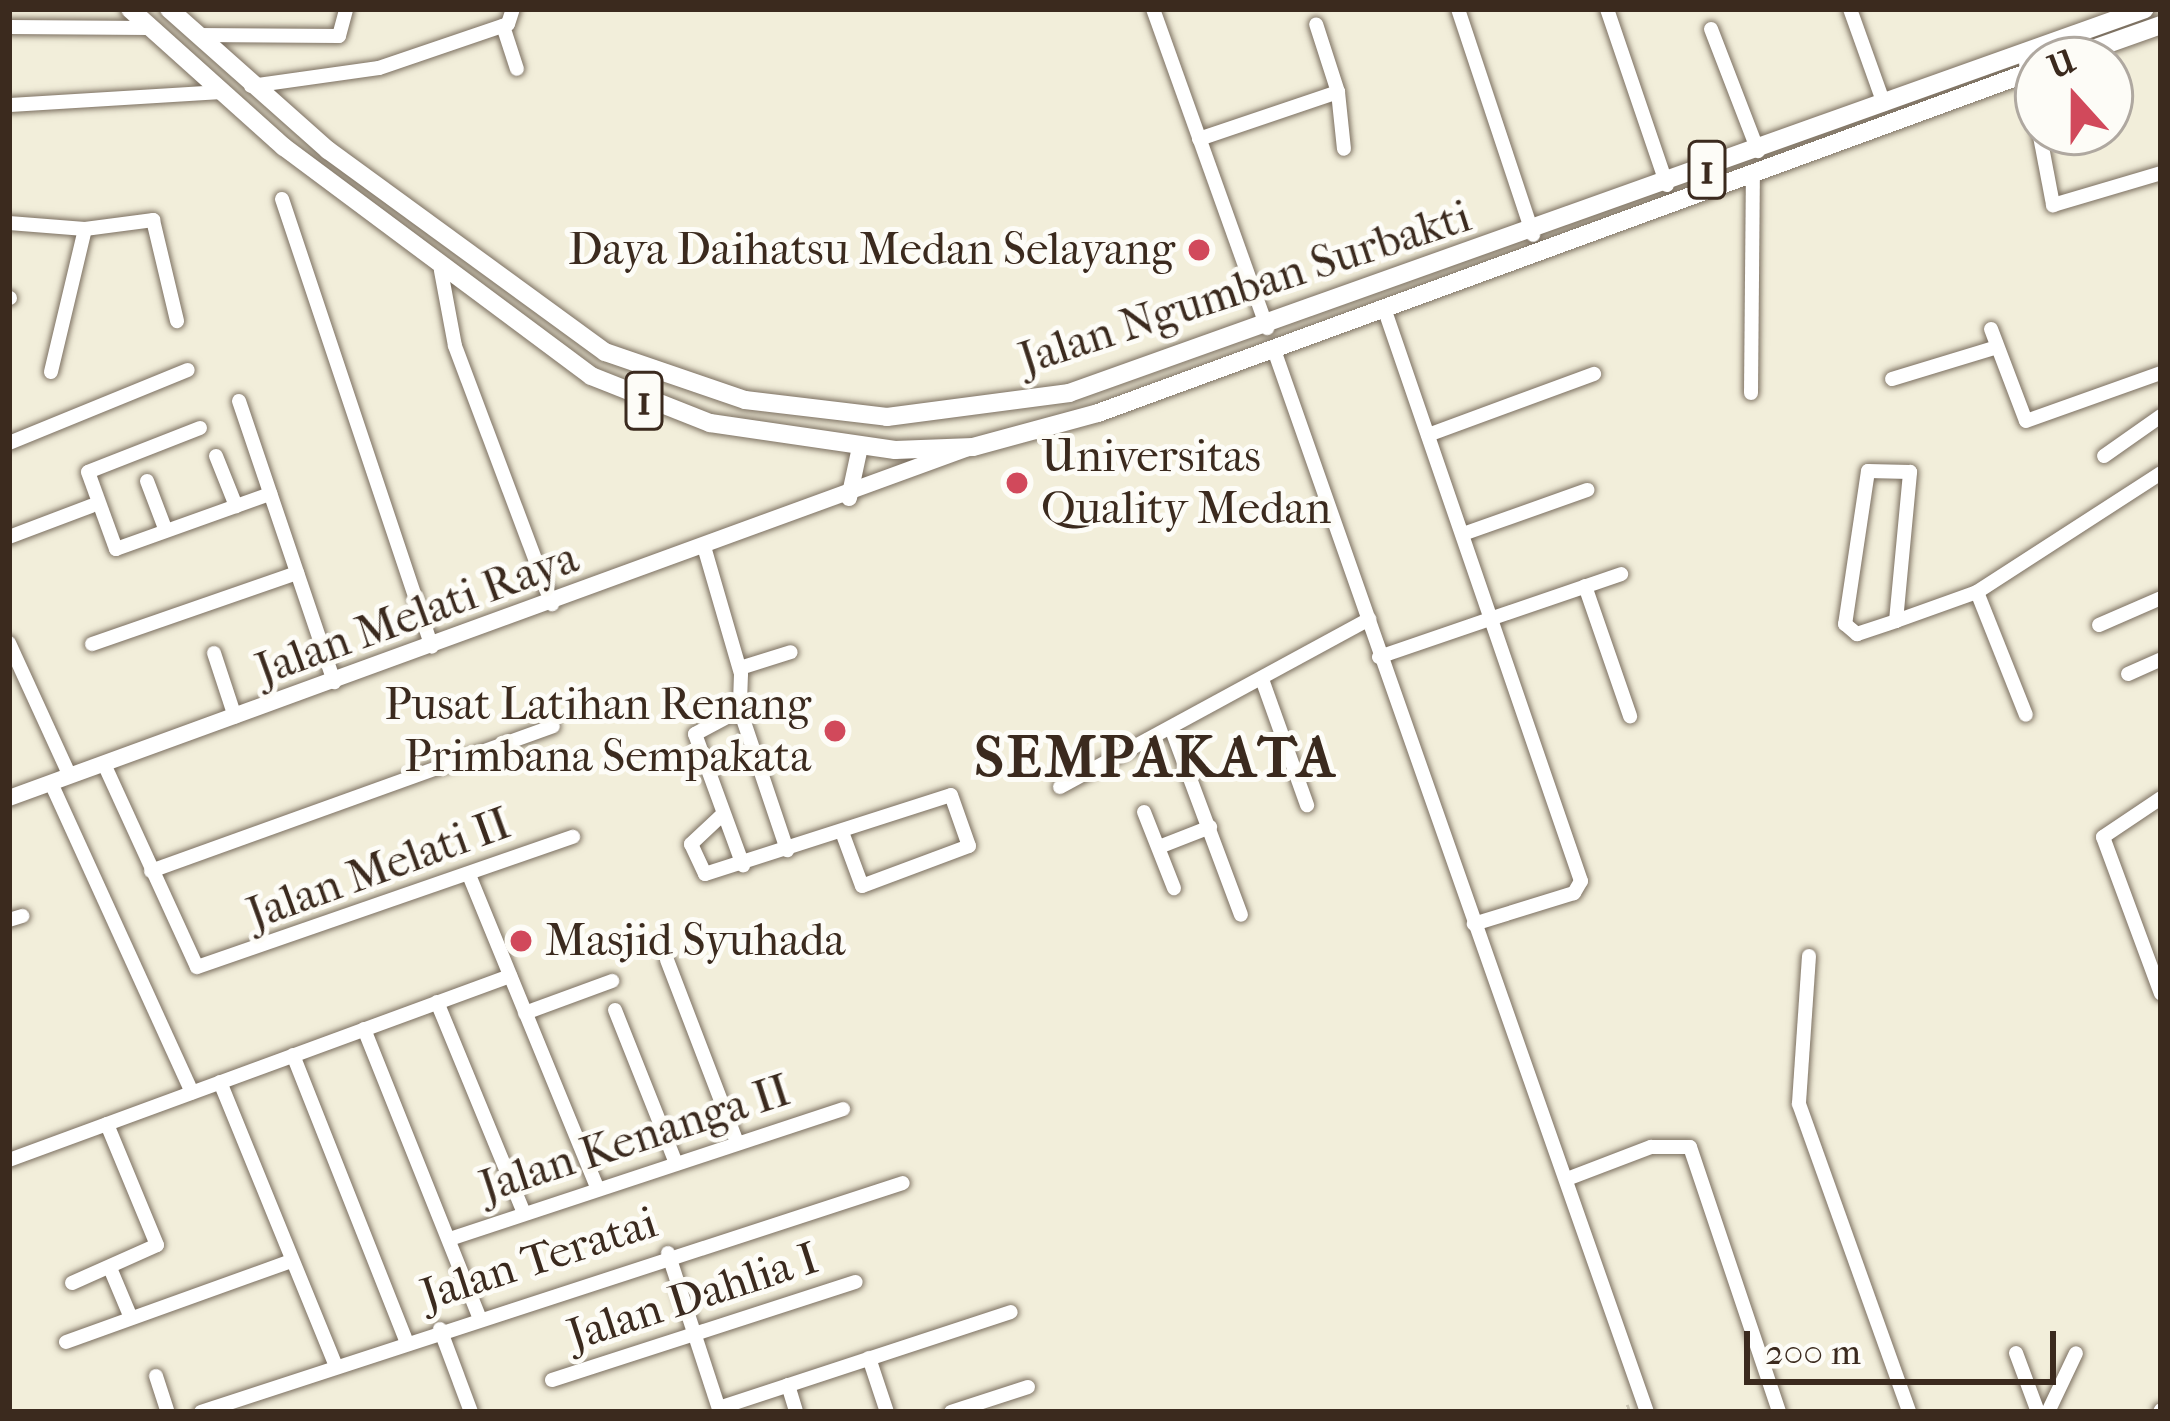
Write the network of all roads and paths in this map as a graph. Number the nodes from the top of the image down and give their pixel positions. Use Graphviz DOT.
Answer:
graph roads {
  1 [pos="130,9"];
  2 [pos="169,9"];
  3 [pos="346,9"];
  4 [pos="513,9"];
  5 [pos="1153,9"];
  6 [pos="1458,9"];
  7 [pos="1607,9"];
  8 [pos="1850,9"];
  9 [pos="2145,9"];
  10 [pos="1316,24"];
  11 [pos="2161,25"];
  12 [pos="503,26"];
  13 [pos="9,27"];
  14 [pos="149,28"];
  15 [pos="1711,29"];
  16 [pos="197,35"];
  17 [pos="2089,36"];
  18 [pos="2130,36"];
  19 [pos="2014,68"];
  20 [pos="517,69"];
  21 [pos="2014,70"];
  22 [pos="250,86"];
  23 [pos="219,92"];
  24 [pos="1338,92"];
  25 [pos="1884,104"];
  26 [pos="9,105"];
  27 [pos="1199,139"];
  28 [pos="1344,149"];
  29 [pos="1758,151"];
  30 [pos="2046,156"];
  31 [pos="1753,172"];
  32 [pos="2161,173"];
  33 [pos="1667,185"];
  34 [pos="282,199"];
  35 [pos="9,223"];
  36 [pos="85,229"];
  37 [pos="1533,235"];
  38 [pos="472,263"];
  39 [pos="449,276"];
  40 [pos="1384,308"];
  41 [pos="177,320"];
  42 [pos="1991,329"];
  43 [pos="1270,338"];
  44 [pos="1997,347"];
  45 [pos="188,370"];
  46 [pos="51,372"];
  47 [pos="2161,373"];
  48 [pos="1594,374"];
  49 [pos="1892,379"];
  50 [pos="1751,393"];
  51 [pos="239,400"];
  52 [pos="2161,416"];
  53 [pos="200,428"];
  54 [pos="1428,435"];
  55 [pos="9,443"];
  56 [pos="860,447"];
  57 [pos="973,447"];
  58 [pos="216,456"];
  59 [pos="2104,456"];
  60 [pos="2161,473"];
  61 [pos="147,481"];
  62 [pos="1587,490"];
  63 [pos="270,494"];
  64 [pos="849,498"];
  65 [pos="92,506"];
  66 [pos="236,506"];
  67 [pos="166,531"];
  68 [pos="1463,534"];
  69 [pos="9,537"];
  70 [pos="705,550"];
  71 [pos="297,573"];
  72 [pos="1621,574"];
  73 [pos="1586,586"];
  74 [pos="1977,592"];
  75 [pos="2161,598"];
  76 [pos="552,604"];
  77 [pos="1492,618"];
  78 [pos="1369,619"];
  79 [pos="1896,621"];
  80 [pos="2099,625"];
  81 [pos="9,643"];
  82 [pos="92,644"];
  83 [pos="432,647"];
  84 [pos="791,652"];
  85 [pos="214,653"];
  86 [pos="1379,657"];
  87 [pos="2161,659"];
  88 [pos="740,668"];
  89 [pos="2128,674"];
  90 [pos="334,682"];
  91 [pos="1263,682"];
  92 [pos="740,710"];
  93 [pos="2026,715"];
  94 [pos="1630,716"];
  95 [pos="235,717"];
  96 [pos="553,726"];
  97 [pos="1173,733"];
  98 [pos="104,764"];
  99 [pos="70,776"];
  100 [pos="51,783"];
  101 [pos="1060,787"];
  102 [pos="9,798"];
  103 [pos="2161,798"];
  104 [pos="1307,805"];
  105 [pos="1144,812"];
  106 [pos="723,814"];
  107 [pos="1210,826"];
  108 [pos="842,832"];
  109 [pos="573,837"];
  110 [pos="1159,847"];
  111 [pos="787,850"];
  112 [pos="743,865"];
  113 [pos="151,871"];
  114 [pos="469,875"];
  115 [pos="1174,888"];
  116 [pos="1241,915"];
  117 [pos="1474,924"];
  118 [pos="1809,956"];
  119 [pos="667,960"];
  120 [pos="510,976"];
  121 [pos="612,981"];
  122 [pos="2161,994"];
  123 [pos="437,1002"];
  124 [pos="615,1010"];
  125 [pos="525,1013"];
  126 [pos="364,1029"];
  127 [pos="293,1055"];
  128 [pos="220,1082"];
  129 [pos="192,1092"];
  130 [pos="844,1109"];
  131 [pos="107,1124"];
  132 [pos="736,1140"];
  133 [pos="9,1160"];
  134 [pos="675,1161"];
  135 [pos="1567,1179"];
  136 [pos="903,1183"];
  137 [pos="597,1187"];
  138 [pos="524,1213"];
  139 [pos="450,1239"];
  140 [pos="668,1253"];
  141 [pos="291,1261"];
  142 [pos="110,1268"];
  143 [pos="856,1282"];
  144 [pos="72,1283"];
  145 [pos="1012,1312"];
  146 [pos="479,1316"];
  147 [pos="130,1318"];
  148 [pos="440,1329"];
  149 [pos="694,1332"];
  150 [pos="406,1340"];
  151 [pos="66,1342"];
  152 [pos="2076,1352"];
  153 [pos="2016,1353"];
  154 [pos="869,1358"];
  155 [pos="335,1364"];
  156 [pos="156,1376"];
  157 [pos="552,1380"];
  158 [pos="788,1385"];
  159 [pos="1028,1387"];
  160 [pos="720,1410"];
  161 [pos="1641,1410"];
  162 [pos="468,1411"];
  163 [pos="168,1412"];
  164 [pos="201,1412"];
  165 [pos="796,1412"];
  166 [pos="887,1412"];
  167 [pos="951,1412"];
  168 [pos="1779,1412"];
  169 [pos="1909,1412"];
  170 [pos="2038,1412"];
  171 [pos="2048,1412"];
  1 -- 14 [label="highway, Jalan Ngumban Surbakti / 1"];
  2 -- 16 [label="highway, Jalan Ngumban Surbakti / 1"];
  3 -- 16 [label="street"];
  4 -- 12 [label="street"];
  5 -- 27 [label="street"];
  6 -- 37 [label="street"];
  7 -- 33 [label="street"];
  8 -- 25 [label="street"];
  9 -- 17 [label="highway, Jalan Ngumban Surbakti / 1"];
  10 -- 24 [label="street"];
  11 -- 18 [label="highway"];
  12 -- 20 [label="street"];
  12 -- 22 [label="street"];
  13 -- 14 [label="street"];
  14 -- 23 [label="highway, Jalan Ngumban Surbakti / 1"];
  15 -- 29 [label="street"];
  16 -- 22 [label="highway, Jalan Ngumban Surbakti / 1"];
  19 -- 25 [label="highway, Jalan Ngumban Surbakti / 1"];
  21 -- 31 [label="highway, Jalan Ngumban Surbakti / 1"];
  22 -- 38 [label="highway, Jalan Ngumban Surbakti / 1"];
  23 -- 26 [label="street"];
  23 -- 39 [label="highway, Jalan Ngumban Surbakti / 1"];
  24 -- 27 [label="street"];
  24 -- 28 [label="street"];
  25 -- 29 [label="highway, Jalan Ngumban Surbakti / 1"];
  27 -- 43 [label="street"];
  29 -- 33 [label="highway, Jalan Ngumban Surbakti / 1"];
  30 -- 32 [label="street"];
  31 -- 40 [label="highway, Jalan Ngumban Surbakti / 1"];
  31 -- 50 [label="street"];
  33 -- 37 [label="highway, Jalan Ngumban Surbakti / 1"];
  34 -- 83 [label="street"];
  35 -- 36 [label="street"];
  36 -- 41 [label="street"];
  36 -- 46 [label="street"];
  37 -- 43 [label="highway, Jalan Ngumban Surbakti / 1"];
  38 -- 39 [label="highway"];
  38 -- 43 [label="highway, Jalan Ngumban Surbakti / 1"];
  39 -- 56 [label="highway, Jalan Ngumban Surbakti / 1"];
  39 -- 76 [label="street"];
  40 -- 43 [label="highway, Jalan Ngumban Surbakti / 1"];
  40 -- 54 [label="street"];
  42 -- 44 [label="street"];
  43 -- 57 [label="highway, Jalan Ngumban Surbakti / 1"];
  43 -- 78 [label="street"];
  44 -- 47 [label="street"];
  44 -- 49 [label="street"];
  45 -- 55 [label="street"];
  48 -- 54 [label="street"];
  51 -- 63 [label="street"];
  52 -- 59 [label="street"];
  53 -- 67 [label="street"];
  54 -- 68 [label="street"];
  56 -- 57 [label="highway, Jalan Ngumban Surbakti / 1"];
  56 -- 64 [label="main road"];
  57 -- 64 [label="main road, Jalan Melati Raya"];
  58 -- 66 [label="street"];
  60 -- 74 [label="street"];
  61 -- 67 [label="street"];
  62 -- 68 [label="street"];
  63 -- 66 [label="street"];
  63 -- 71 [label="street"];
  64 -- 70 [label="main road, Jalan Melati Raya"];
  65 -- 69 [label="street"];
  66 -- 67 [label="street"];
  68 -- 77 [label="street"];
  70 -- 76 [label="main road, Jalan Melati Raya"];
  70 -- 88 [label="street"];
  71 -- 82 [label="street"];
  71 -- 90 [label="street"];
  72 -- 73 [label="street"];
  73 -- 77 [label="street"];
  73 -- 94 [label="street"];
  74 -- 79 [label="street"];
  74 -- 93 [label="street"];
  75 -- 80 [label="street"];
  76 -- 83 [label="main road, Jalan Melati Raya"];
  77 -- 86 [label="street"];
  77 -- 117 [label="street"];
  78 -- 86 [label="street"];
  78 -- 91 [label="street"];
  79 -- 79 [label="street"];
  81 -- 99 [label="street"];
  83 -- 90 [label="main road, Jalan Melati Raya"];
  84 -- 88 [label="street"];
  85 -- 95 [label="street"];
  86 -- 117 [label="street"];
  87 -- 89 [label="street"];
  88 -- 92 [label="street"];
  90 -- 95 [label="main road, Jalan Melati Raya"];
  91 -- 97 [label="street"];
  91 -- 104 [label="street"];
  92 -- 106 [label="street"];
  92 -- 111 [label="street"];
  95 -- 98 [label="main road, Jalan Melati Raya"];
  96 -- 113 [label="street"];
  97 -- 101 [label="street"];
  97 -- 107 [label="street"];
  98 -- 99 [label="main road, Jalan Melati Raya"];
  98 -- 113 [label="street"];
  99 -- 100 [label="main road, Jalan Melati Raya"];
  100 -- 102 [label="main road, Jalan Melati Raya"];
  100 -- 129 [label="street"];
  103 -- 122 [label="street"];
  105 -- 110 [label="street"];
  106 -- 112 [label="street"];
  106 -- 112 [label="street"];
  107 -- 110 [label="street"];
  107 -- 116 [label="street"];
  108 -- 108 [label="street"];
  108 -- 111 [label="street"];
  109 -- 114 [label="street, Jalan Melati II"];
  110 -- 115 [label="street"];
  111 -- 112 [label="street"];
  113 -- 114 [label="street, Jalan Melati II"];
  114 -- 120 [label="street"];
  117 -- 135 [label="street"];
  118 -- 169 [label="street"];
  119 -- 132 [label="street"];
  120 -- 123 [label="street"];
  120 -- 125 [label="street"];
  121 -- 125 [label="street"];
  123 -- 126 [label="street"];
  123 -- 138 [label="street"];
  124 -- 134 [label="street"];
  125 -- 137 [label="street"];
  126 -- 127 [label="street"];
  126 -- 139 [label="street"];
  127 -- 128 [label="street"];
  127 -- 150 [label="street"];
  128 -- 129 [label="street"];
  128 -- 141 [label="street"];
  129 -- 131 [label="street"];
  130 -- 132 [label="street, Jalan Kenanga II"];
  131 -- 133 [label="street"];
  131 -- 142 [label="street"];
  132 -- 134 [label="street, Jalan Kenanga II"];
  134 -- 137 [label="street, Jalan Kenanga II"];
  135 -- 161 [label="street"];
  135 -- 168 [label="street"];
  136 -- 140 [label="street, Jalan Teratai"];
  137 -- 138 [label="street, Jalan Kenanga II"];
  138 -- 139 [label="street, Jalan Kenanga II"];
  139 -- 146 [label="street"];
  140 -- 146 [label="street, Jalan Teratai"];
  140 -- 149 [label="street"];
  141 -- 147 [label="street"];
  141 -- 155 [label="street"];
  142 -- 144 [label="street"];
  142 -- 147 [label="street"];
  143 -- 149 [label="street, Jalan Dahlia I"];
  145 -- 154 [label="street"];
  146 -- 148 [label="street, Jalan Teratai"];
  147 -- 151 [label="street"];
  148 -- 150 [label="street, Jalan Teratai"];
  148 -- 162 [label="street"];
  149 -- 157 [label="street, Jalan Dahlia I"];
  149 -- 160 [label="street"];
  150 -- 155 [label="street, Jalan Teratai"];
  152 -- 171 [label="street"];
  153 -- 170 [label="street"];
  154 -- 158 [label="street"];
  154 -- 166 [label="street"];
  155 -- 164 [label="street, Jalan Teratai"];
  156 -- 163 [label="street"];
  158 -- 160 [label="street"];
  158 -- 165 [label="street"];
  159 -- 167 [label="street"];
}
